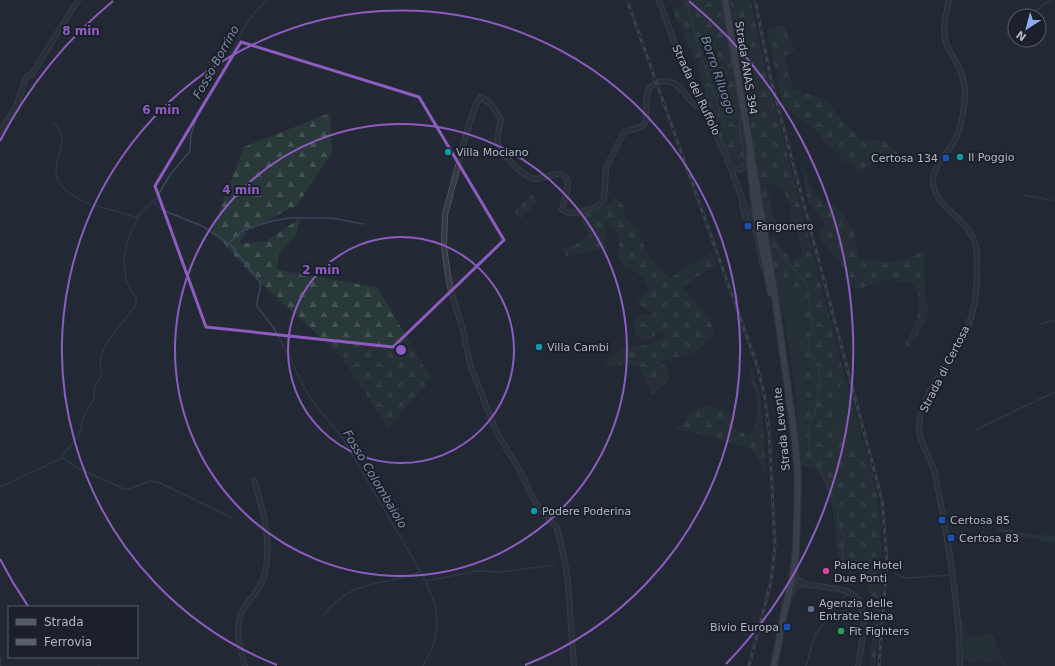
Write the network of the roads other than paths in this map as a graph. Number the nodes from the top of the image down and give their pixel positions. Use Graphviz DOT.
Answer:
graph roads {
  1 [pos="78,0"];
  2 [pos="659,0"];
  3 [pos="725,0"];
  4 [pos="949,0"];
  5 [pos="703,108"];
  6 [pos="744,115"];
  7 [pos="0,132"];
  8 [pos="731,167"];
  9 [pos="735,179"];
  10 [pos="758,219"];
  11 [pos="748,222"];
  12 [pos="766,274"];
  13 [pos="776,311"];
  14 [pos="254,480"];
  15 [pos="795,545"];
  16 [pos="795,561"];
  17 [pos="806,584"];
  18 [pos="787,604"];
  19 [pos="245,666"];
  20 [pos="574,666"];
  21 [pos="774,666"];
  22 [pos="858,666"];
  23 [pos="960,666"];
  1 -- 7 [label="street"];
  2 -- 5 [label="street, Strada del Ruffolo"];
  3 -- 6 [label="main road, Strada ANAS 394"];
  4 -- 23 [label="street, Strada di Certosa"];
  5 -- 8 [label="street, Strada del Ruffolo"];
  5 -- 20 [label="street"];
  6 -- 8 [label="street"];
  6 -- 10 [label="main road, Strada ANAS 394"];
  8 -- 9 [label="street, Strada del Ruffolo"];
  9 -- 10 [label="street, Strada del Ruffolo"];
  9 -- 11 [label="street, Strada del Ruffolo"];
  10 -- 11 [label="street"];
  10 -- 12 [label="main road, Strada Levante"];
  10 -- 13 [label="main road, Strada Levante"];
  11 -- 12 [label="street, Strada del Ruffolo"];
  12 -- 13 [label="main road, Strada Levante"];
  13 -- 15 [label="main road, Strada Levante"];
  14 -- 19 [label="street"];
  15 -- 16 [label="main road, Strada Levante"];
  15 -- 18 [label="main road, Strada Levante"];
  16 -- 17 [label="street"];
  16 -- 18 [label="main road, Strada Levante"];
  17 -- 18 [label="street"];
  17 -- 22 [label="street"];
  18 -- 21 [label="main road, Strada Levante"];
}
